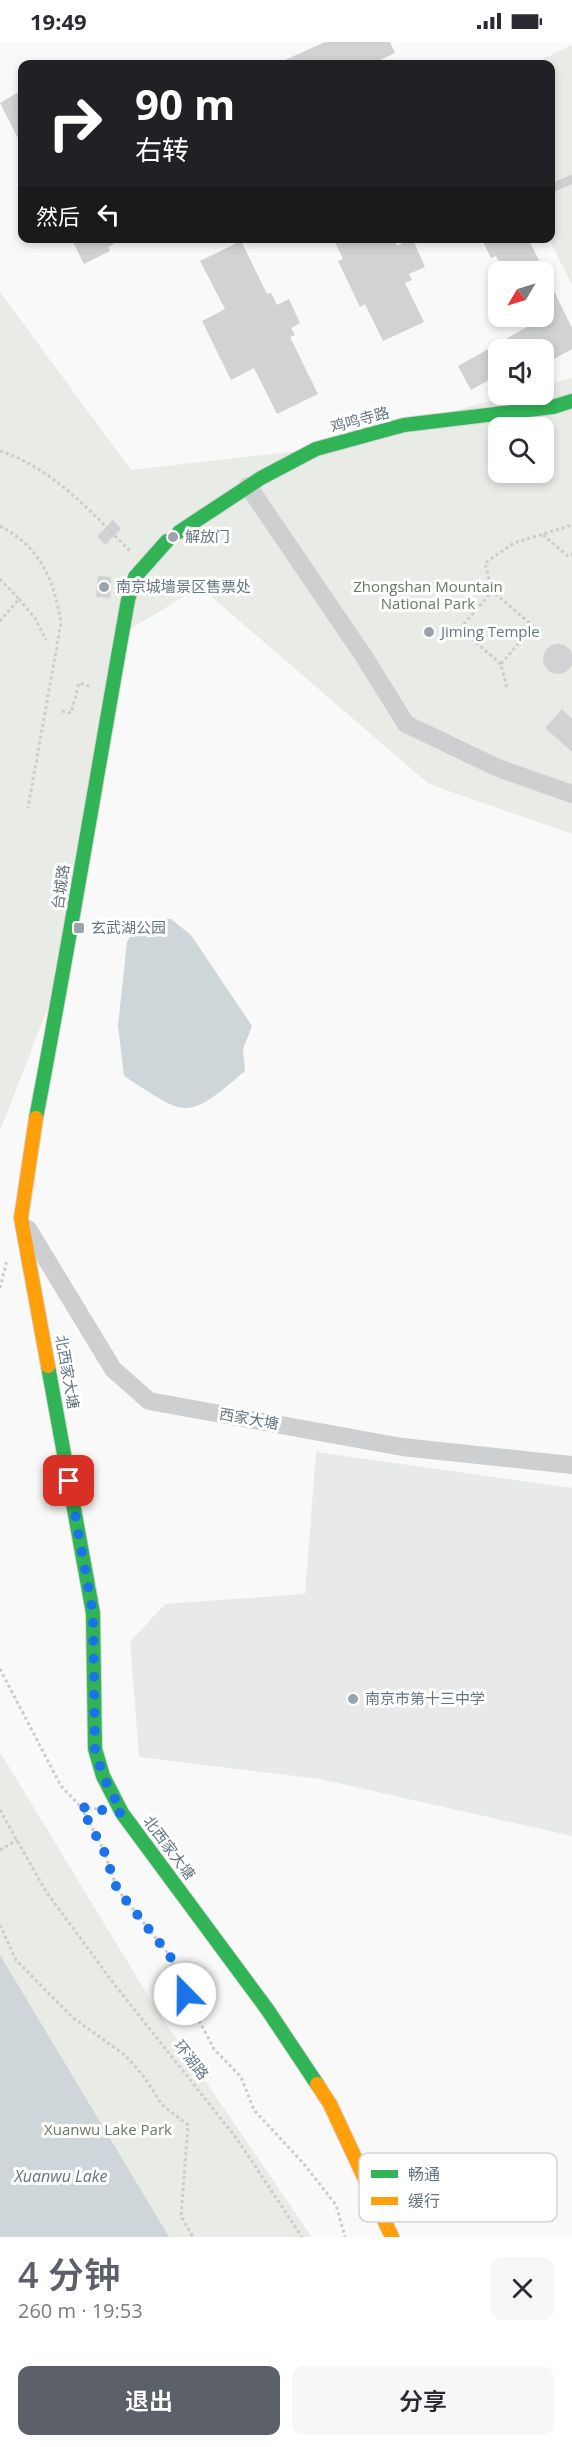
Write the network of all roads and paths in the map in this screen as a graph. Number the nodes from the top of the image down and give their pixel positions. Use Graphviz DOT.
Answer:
graph roads {
  1 [pos="572,179"];
  2 [pos="555,187"];
  3 [pos="572,400"];
  4 [pos="0,451"];
  5 [pos="248,486"];
  6 [pos="572,525"];
  7 [pos="0,526"];
  8 [pos="179,532"];
  9 [pos="543,535"];
  10 [pos="167,541"];
  11 [pos="572,554"];
  12 [pos="139,560"];
  13 [pos="0,579"];
  14 [pos="492,591"];
  15 [pos="20,599"];
  16 [pos="0,621"];
  17 [pos="46,640"];
  18 [pos="501,664"];
  19 [pos="96,688"];
  20 [pos="507,690"];
  21 [pos="62,711"];
  22 [pos="572,794"];
  23 [pos="28,808"];
  24 [pos="21,1218"];
  25 [pos="572,1465"];
  26 [pos="0,1669"];
  27 [pos="81,1807"];
  28 [pos="0,1810"];
  29 [pos="122,1813"];
  30 [pos="17,1840"];
  31 [pos="0,1850"];
  32 [pos="0,1925"];
  33 [pos="359,2169"];
  34 [pos="384,2222"];
  35 [pos="193,2237"];
  36 [pos="302,2237"];
  37 [pos="345,2237"];
  38 [pos="392,2237"];
  1 -- 2 [label="lane"];
  3 -- 5 [label="street, 鸡鸣寺路"];
  4 -- 12 [label="path"];
  5 -- 8 [label="street, 鸡鸣寺路"];
  5 -- 22 [label="street"];
  6 -- 9 [label="path"];
  7 -- 23 [label="path"];
  9 -- 11 [label="path"];
  9 -- 14 [label="path"];
  10 -- 12 [label="street"];
  12 -- 24 [label="street, 台城路"];
  13 -- 15 [label="path"];
  14 -- 18 [label="path"];
  14 -- 18 [label="path"];
  15 -- 16 [label="path"];
  15 -- 17 [label="path"];
  18 -- 20 [label="path"];
  19 -- 21 [label="path"];
  24 -- 25 [label="street, 西家大塘"];
  24 -- 29 [label="street, 北西家大塘"];
  26 -- 27 [label="path"];
  27 -- 29 [label="path"];
  27 -- 37 [label="path"];
  28 -- 30 [label="path, 环湖路"];
  29 -- 33 [label="street, 北西家大塘"];
  30 -- 31 [label="path"];
  30 -- 36 [label="path, 环湖路"];
  32 -- 35 [label="path"];
  34 -- 38 [label="street, 北西家大塘"];
}
